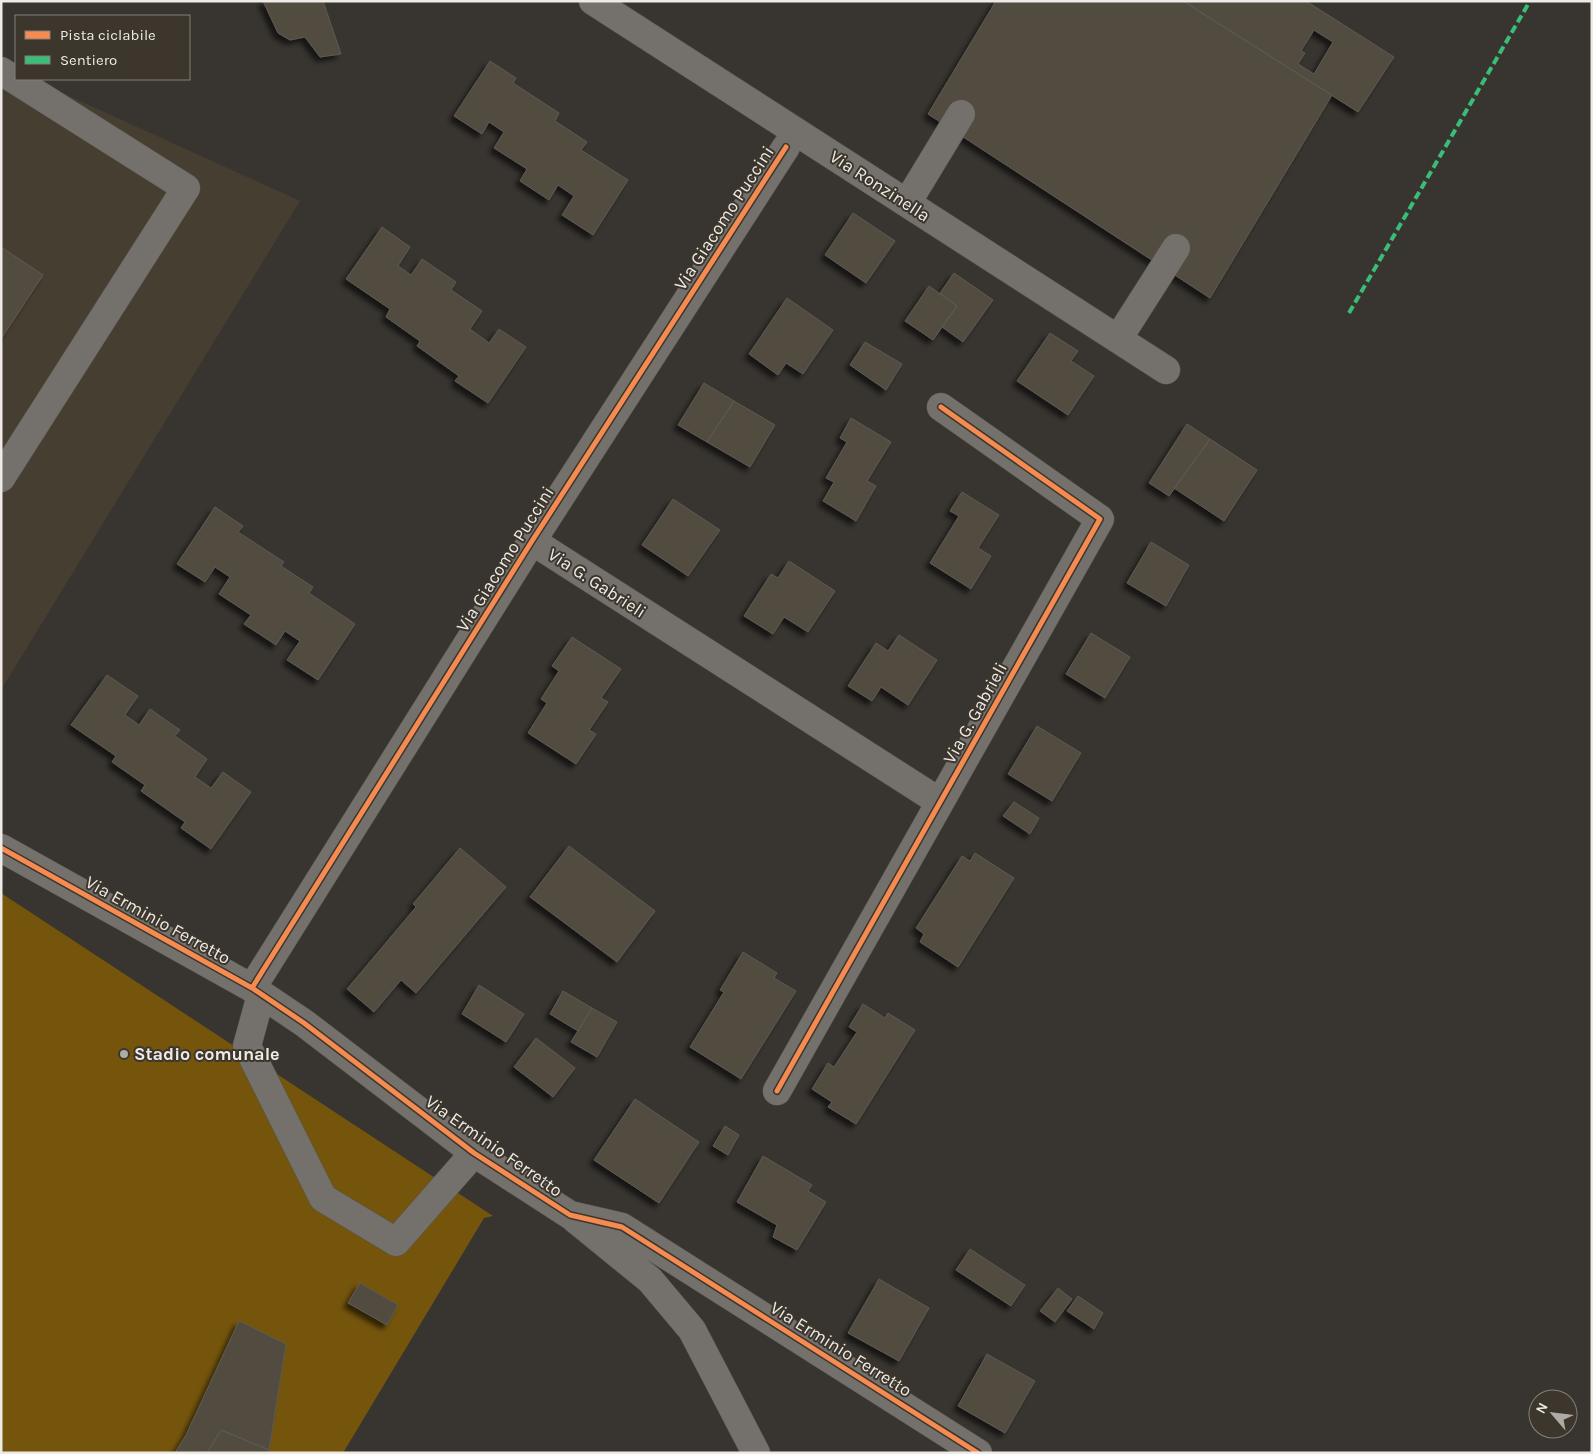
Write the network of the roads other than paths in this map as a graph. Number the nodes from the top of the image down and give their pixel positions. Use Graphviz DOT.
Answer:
graph roads {
  1 [pos="593,1"];
  2 [pos="1,72"];
  3 [pos="961,114"];
  4 [pos="786,147"];
  5 [pos="907,203"];
  6 [pos="1176,248"];
  7 [pos="1118,338"];
  8 [pos="1166,370"];
  9 [pos="940,407"];
  10 [pos="1,478"];
  11 [pos="532,541"];
  12 [pos="940,802"];
  13 [pos="1,848"];
  14 [pos="257,992"];
  15 [pos="777,1091"];
  16 [pos="474,1153"];
  17 [pos="570,1214"];
  18 [pos="756,1453"];
  19 [pos="978,1453"];
  1 -- 5 [label="street, Via Ronzinella"];
  2 -- 10 [label="street"];
  3 -- 5 [label="street"];
  4 -- 11 [label="street, Via Giacomo Puccini"];
  5 -- 7 [label="street, Via Ronzinella"];
  6 -- 7 [label="street"];
  7 -- 8 [label="street, Via Ronzinella"];
  9 -- 12 [label="street, Via G. Gabrieli"];
  11 -- 12 [label="street, Via G. Gabrieli"];
  11 -- 14 [label="street, Via Giacomo Puccini"];
  12 -- 15 [label="street, Via G. Gabrieli"];
  13 -- 14 [label="street, Via Erminio Ferretto"];
  14 -- 16 [label="street, Via Erminio Ferretto"];
  14 -- 16 [label="street, Via Giacomo Puccini"];
  16 -- 17 [label="street, Via Erminio Ferretto"];
  17 -- 18 [label="street"];
  17 -- 19 [label="street, Via Erminio Ferretto"];
}
